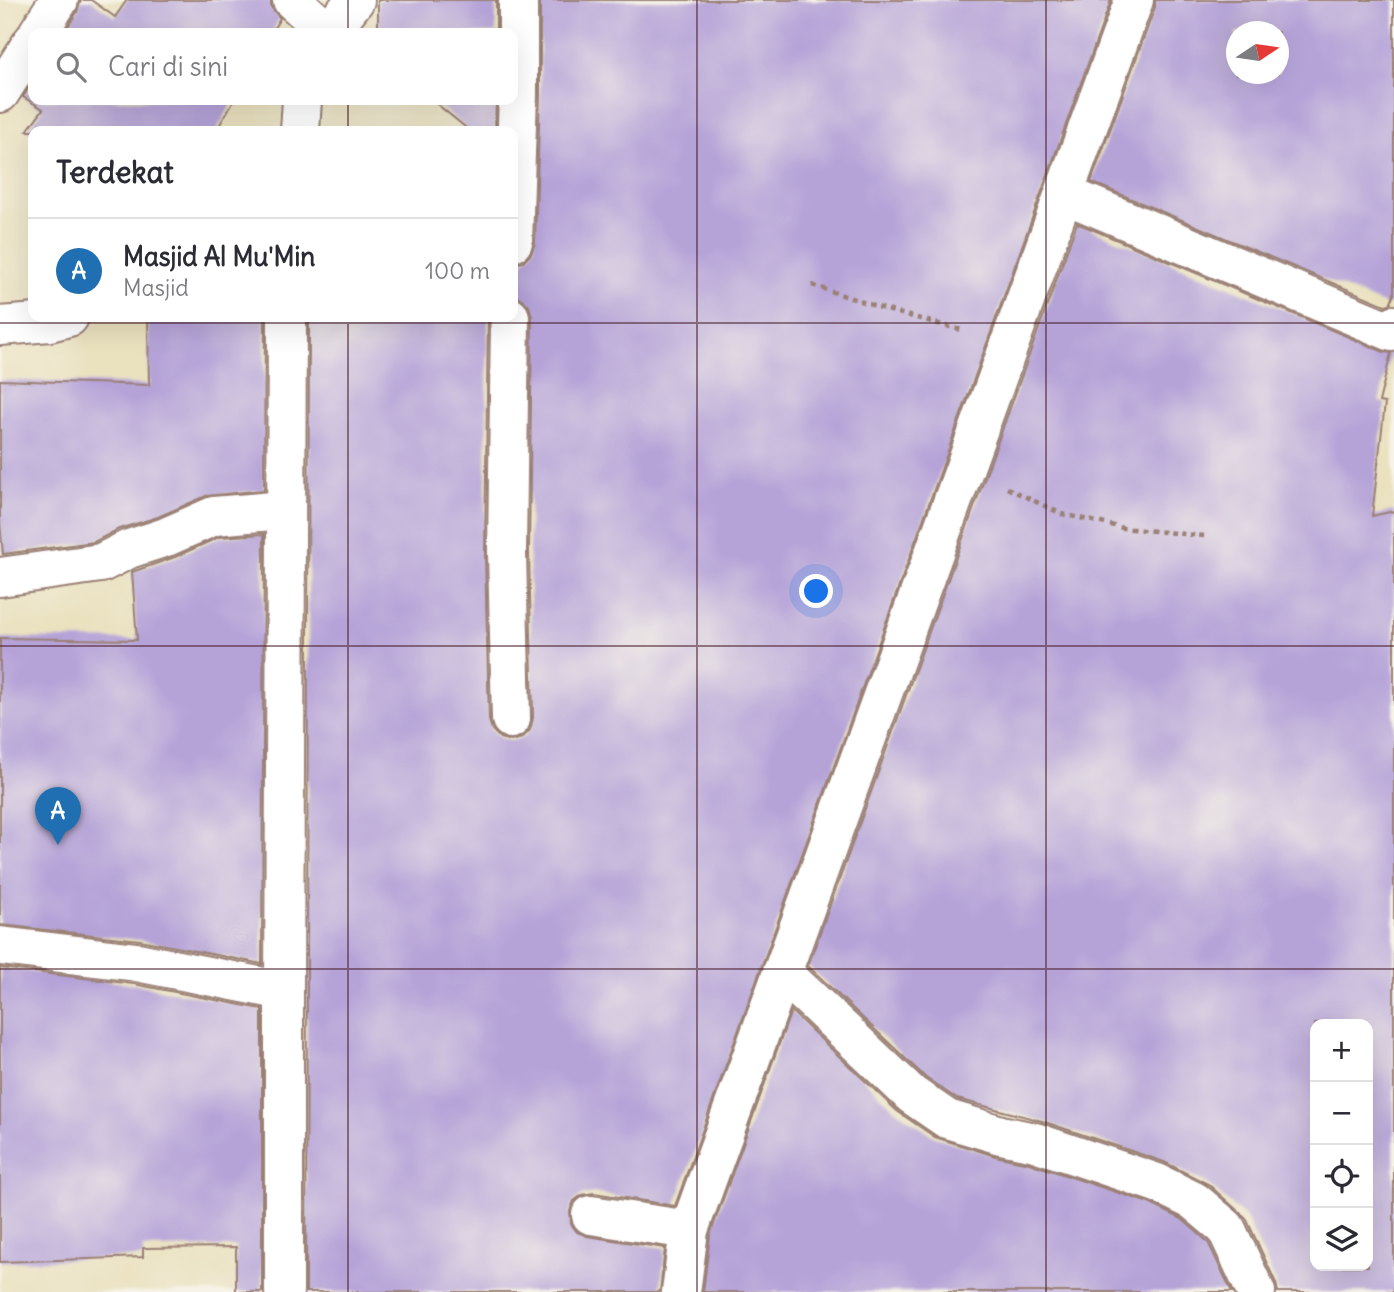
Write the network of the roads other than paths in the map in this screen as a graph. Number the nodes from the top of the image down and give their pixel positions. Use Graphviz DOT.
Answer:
graph roads {
  1 [pos="59,0"];
  2 [pos="292,0"];
  3 [pos="355,0"];
  4 [pos="518,0"];
  5 [pos="1134,0"];
  6 [pos="41,28"];
  7 [pos="319,28"];
  8 [pos="326,28"];
  9 [pos="518,28"];
  10 [pos="518,28"];
  11 [pos="28,49"];
  12 [pos="0,93"];
  13 [pos="518,94"];
  14 [pos="302,105"];
  15 [pos="518,105"];
  16 [pos="300,126"];
  17 [pos="517,126"];
  18 [pos="1064,194"];
  19 [pos="50,322"];
  20 [pos="288,322"];
  21 [pos="510,322"];
  22 [pos="1394,325"];
  23 [pos="0,326"];
  24 [pos="285,510"];
  25 [pos="0,577"];
  26 [pos="511,719"];
  27 [pos="0,946"];
  28 [pos="782,972"];
  29 [pos="284,991"];
  30 [pos="591,1215"];
  31 [pos="689,1230"];
  32 [pos="284,1292"];
  33 [pos="681,1292"];
  34 [pos="1256,1292"];
  1 -- 6 [label="street"];
  2 -- 7 [label="street"];
  3 -- 8 [label="street"];
  4 -- 9 [label="street"];
  5 -- 18 [label="street"];
  10 -- 13 [label="street"];
  11 -- 12 [label="street"];
  14 -- 16 [label="street"];
  15 -- 17 [label="street"];
  18 -- 22 [label="street"];
  18 -- 28 [label="street"];
  19 -- 23 [label="street"];
  20 -- 24 [label="street"];
  21 -- 26 [label="street"];
  24 -- 25 [label="street"];
  24 -- 29 [label="street"];
  27 -- 29 [label="street"];
  28 -- 31 [label="street"];
  28 -- 34 [label="street"];
  29 -- 32 [label="street"];
  30 -- 31 [label="street"];
  31 -- 33 [label="street"];
}
